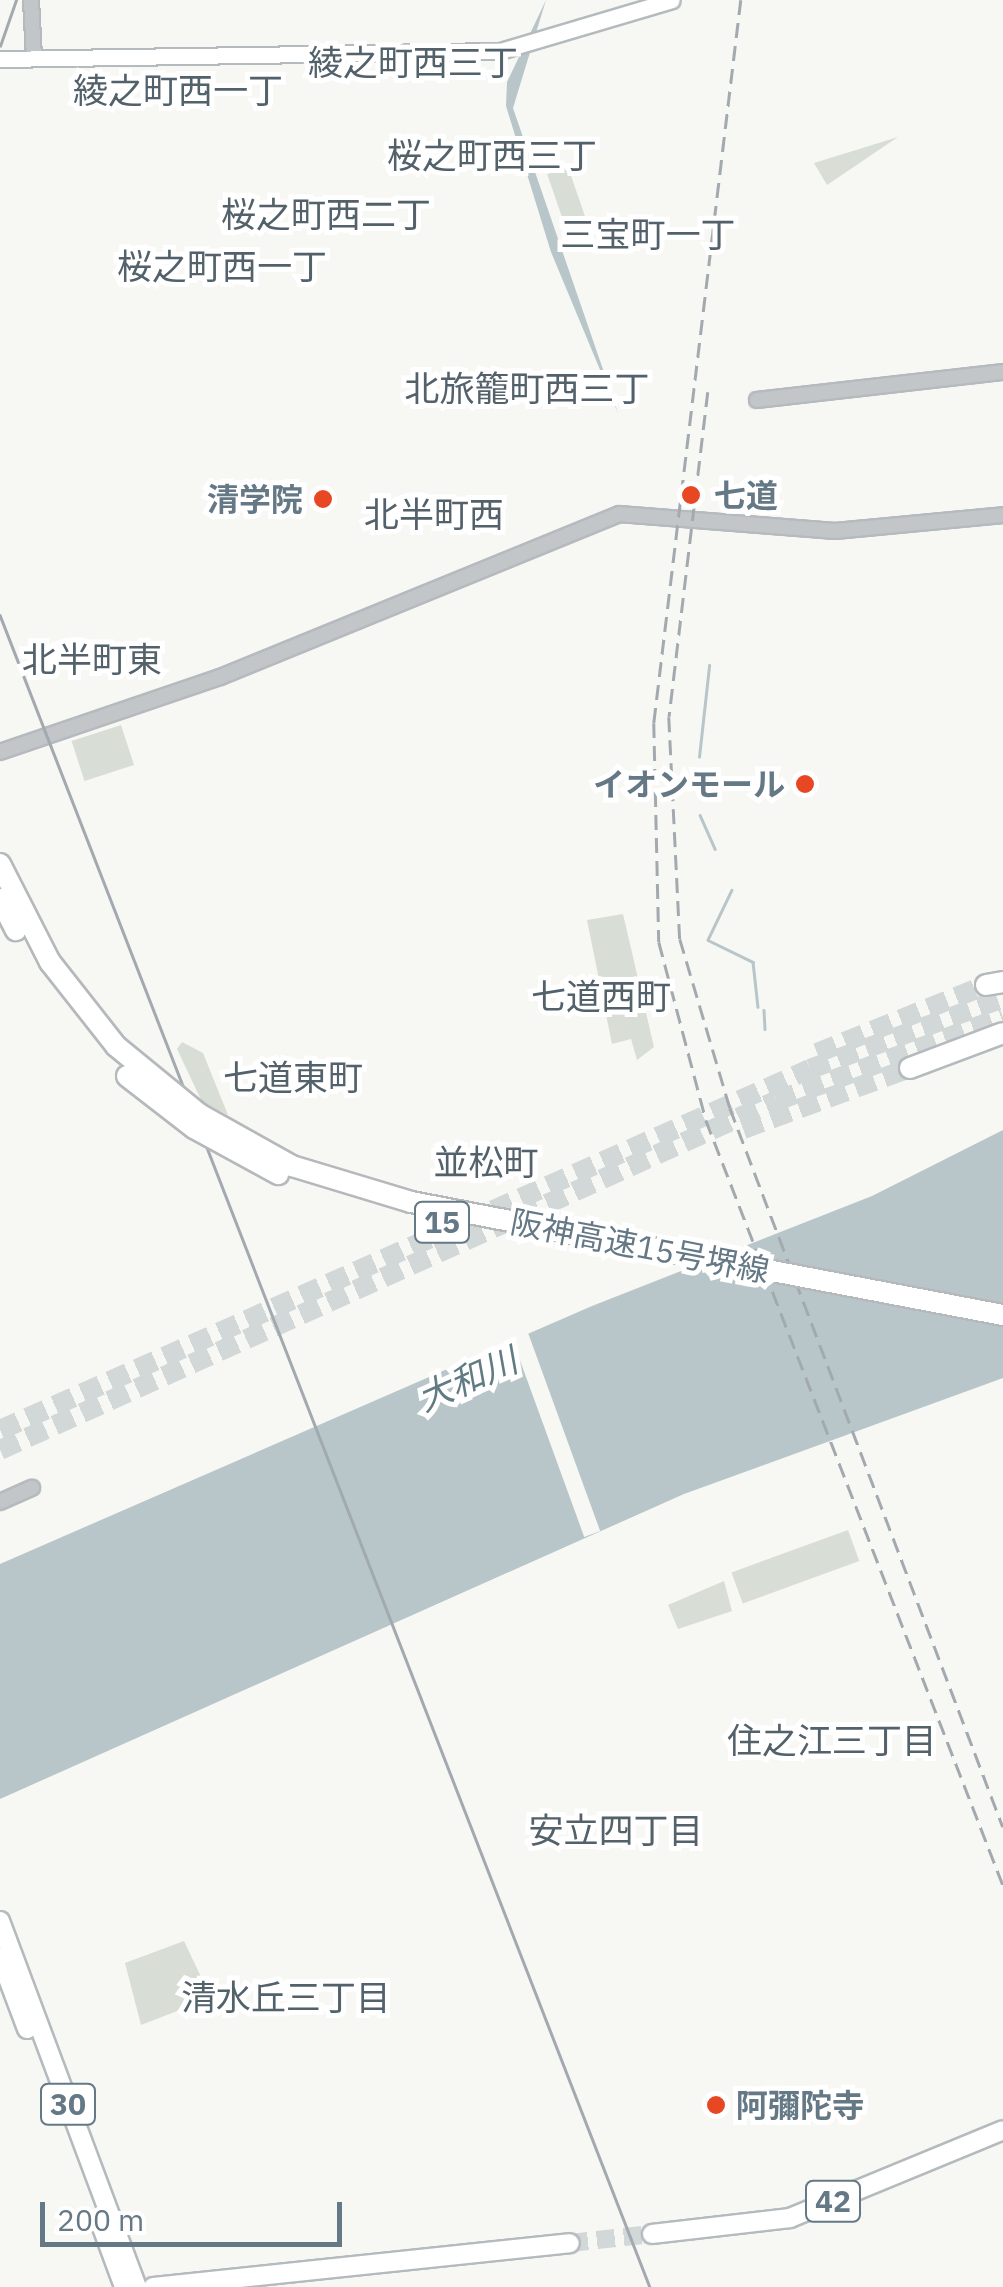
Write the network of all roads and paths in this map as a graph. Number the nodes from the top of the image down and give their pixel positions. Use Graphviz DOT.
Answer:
graph roads {
  1 [pos="31,0"];
  2 [pos="672,0"];
  3 [pos="34,57"];
  4 [pos="0,59"];
  5 [pos="1003,372"];
  6 [pos="757,400"];
  7 [pos="1003,516"];
  8 [pos="0,752"];
  9 [pos="0,864"];
  10 [pos="0,898"];
  11 [pos="1003,1033"];
  12 [pos="910,1068"];
  13 [pos="1003,1314"];
  14 [pos="1003,1328"];
  15 [pos="32,1488"];
  16 [pos="0,1502"];
  17 [pos="0,1921"];
  18 [pos="0,1957"];
  19 [pos="1003,2130"];
  20 [pos="652,2234"];
  21 [pos="570,2244"];
  22 [pos="124,2287"];
  23 [pos="137,2287"];
  24 [pos="153,2287"];
  1 -- 3 [label="street"];
  2 -- 3 [label="main road"];
  3 -- 4 [label="main road"];
  5 -- 6 [label="street"];
  7 -- 8 [label="street"];
  9 -- 13 [label="highway, 阪神高速15号堺線 / 15, bridge"];
  10 -- 14 [label="highway, 阪神高速15号堺線 / 15, bridge"];
  11 -- 12 [label="highway"];
  15 -- 16 [label="street"];
  17 -- 23 [label="main road, 30"];
  18 -- 22 [label="main road, 30"];
  19 -- 20 [label="main road, 42"];
  21 -- 24 [label="main road"];
}
